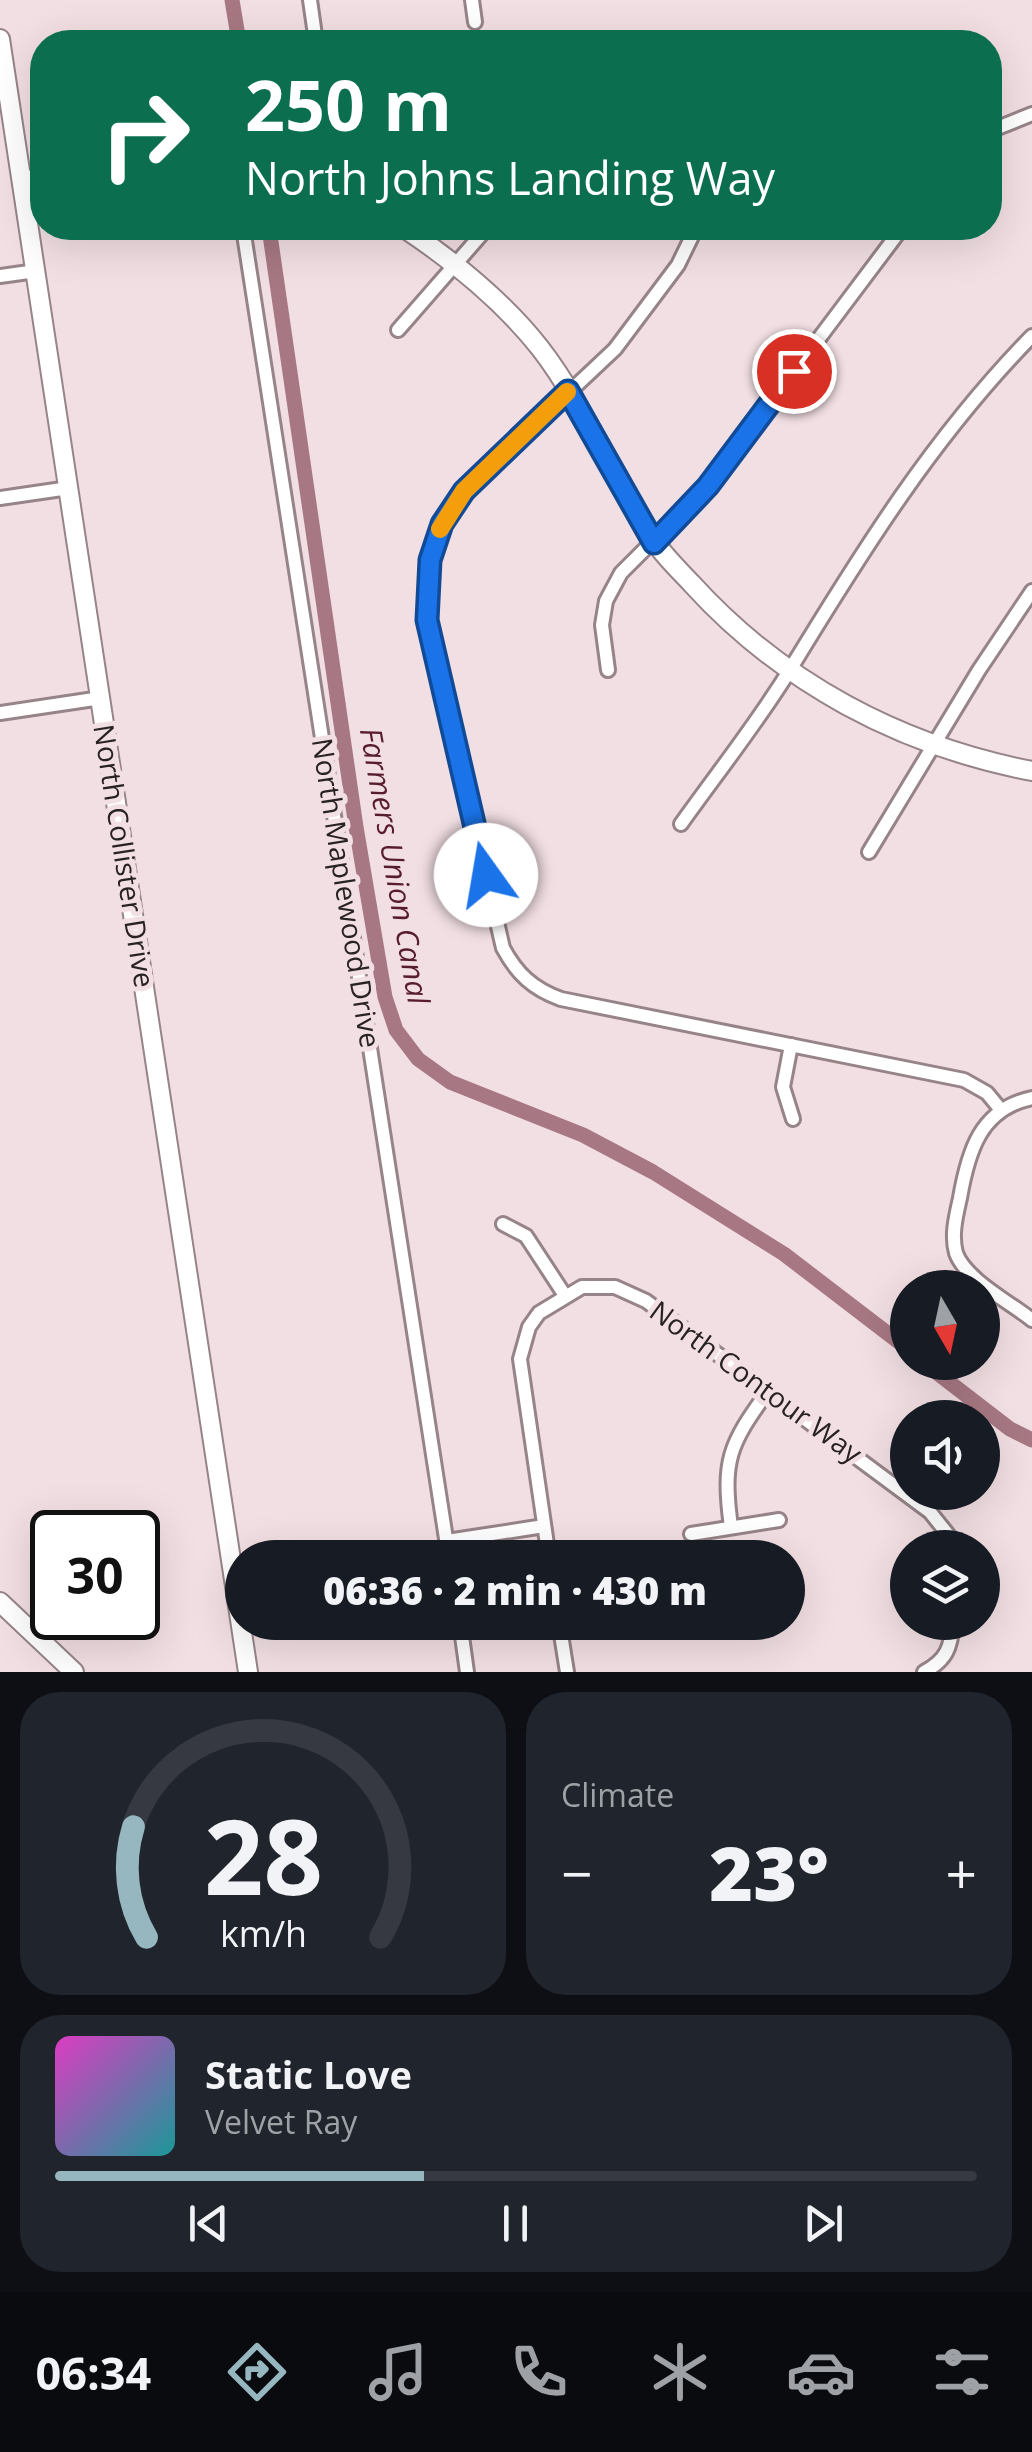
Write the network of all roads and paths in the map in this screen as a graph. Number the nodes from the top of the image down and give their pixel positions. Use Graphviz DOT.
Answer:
graph roads {
  1 [pos="310,0"];
  2 [pos="472,0"];
  3 [pos="476,22"];
  4 [pos="314,30"];
  5 [pos="1,51"];
  6 [pos="1032,114"];
  7 [pos="1002,126"];
  8 [pos="30,180"];
  9 [pos="22,181"];
  10 [pos="30,232"];
  11 [pos="31,240"];
  12 [pos="245,240"];
  13 [pos="422,240"];
  14 [pos="476,240"];
  15 [pos="690,240"];
  16 [pos="893,240"];
  17 [pos="455,262"];
  18 [pos="36,271"];
  19 [pos="0,276"];
  20 [pos="398,330"];
  21 [pos="1032,336"];
  22 [pos="568,391"];
  23 [pos="68,488"];
  24 [pos="0,498"];
  25 [pos="654,543"];
  26 [pos="1032,591"];
  27 [pos="608,670"];
  28 [pos="789,671"];
  29 [pos="100,698"];
  30 [pos="0,713"];
  31 [pos="936,746"];
  32 [pos="1032,771"];
  33 [pos="682,824"];
  34 [pos="869,852"];
  35 [pos="791,1045"];
  36 [pos="1032,1098"];
  37 [pos="1001,1110"];
  38 [pos="793,1119"];
  39 [pos="502,1224"];
  40 [pos="564,1294"];
  41 [pos="1032,1320"];
  42 [pos="768,1391"];
  43 [pos="779,1520"];
  44 [pos="544,1526"];
  45 [pos="731,1527"];
  46 [pos="944,1530"];
  47 [pos="691,1534"];
  48 [pos="447,1540"];
  49 [pos="453,1540"];
  50 [pos="546,1540"];
  51 [pos="0,1602"];
  52 [pos="463,1640"];
  53 [pos="562,1640"];
  54 [pos="952,1640"];
  55 [pos="74,1672"];
  56 [pos="248,1672"];
  57 [pos="467,1672"];
  58 [pos="567,1672"];
  59 [pos="924,1672"];
  1 -- 4 [label="street"];
  2 -- 3 [label="street"];
  5 -- 9 [label="street, North Collister Drive"];
  6 -- 7 [label="street"];
  8 -- 9 [label="street"];
  9 -- 10 [label="street, North Collister Drive"];
  11 -- 18 [label="street, North Collister Drive"];
  12 -- 48 [label="street, North Maplewood Drive"];
  13 -- 17 [label="street"];
  14 -- 17 [label="street"];
  15 -- 22 [label="street"];
  16 -- 25 [label="street"];
  17 -- 20 [label="street"];
  17 -- 22 [label="street"];
  18 -- 19 [label="street"];
  18 -- 23 [label="street, North Collister Drive"];
  21 -- 28 [label="street"];
  22 -- 25 [label="street"];
  22 -- 35 [label="street"];
  23 -- 24 [label="street"];
  23 -- 29 [label="street, North Collister Drive"];
  25 -- 27 [label="street"];
  25 -- 28 [label="street"];
  26 -- 31 [label="street"];
  28 -- 31 [label="street"];
  28 -- 33 [label="street"];
  29 -- 30 [label="street"];
  29 -- 56 [label="street, North Collister Drive"];
  31 -- 32 [label="street"];
  31 -- 34 [label="street"];
  35 -- 37 [label="street"];
  35 -- 38 [label="street"];
  36 -- 37 [label="street"];
  37 -- 41 [label="street"];
  39 -- 40 [label="street"];
  40 -- 42 [label="street, North Contour Way"];
  40 -- 44 [label="street"];
  42 -- 45 [label="street"];
  42 -- 46 [label="street, North Contour Way"];
  43 -- 45 [label="street"];
  44 -- 49 [label="street"];
  44 -- 50 [label="street"];
  45 -- 47 [label="street"];
  51 -- 55 [label="street"];
  52 -- 57 [label="street"];
  53 -- 58 [label="street"];
  54 -- 59 [label="street"];
}
